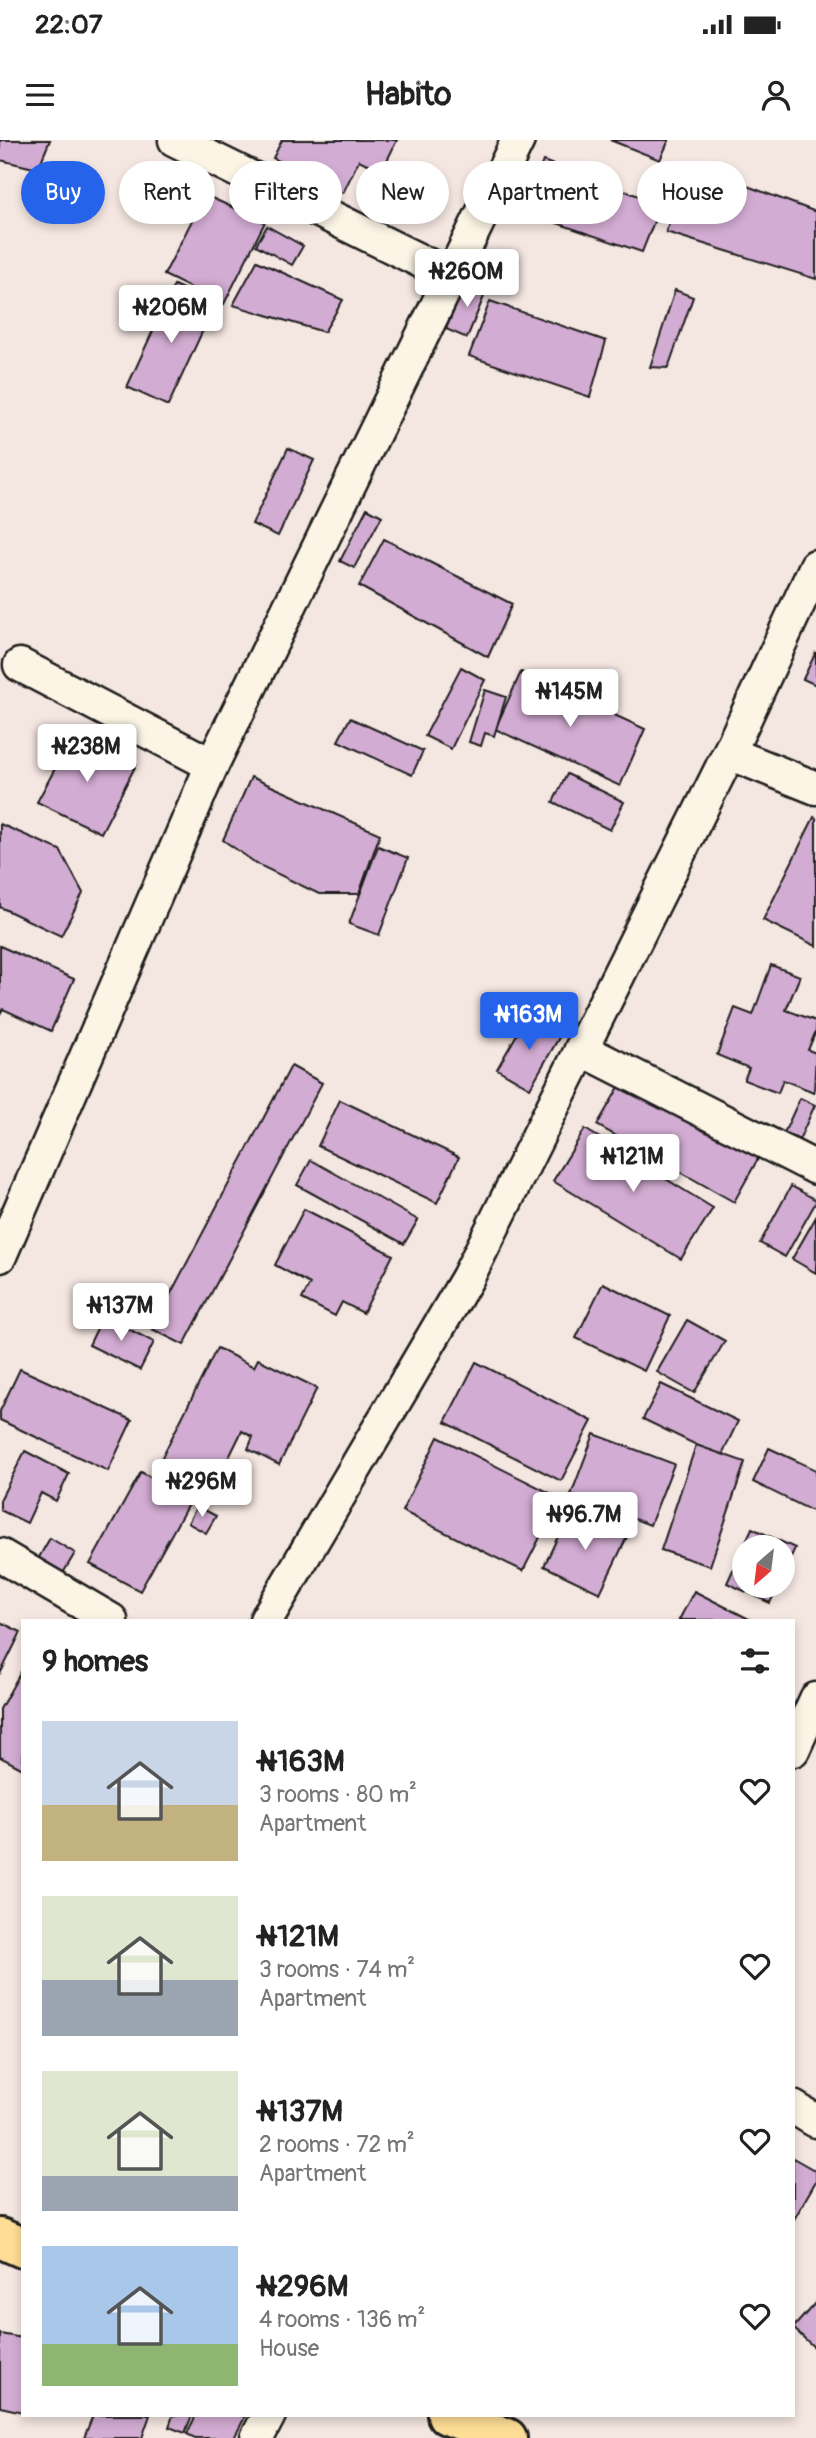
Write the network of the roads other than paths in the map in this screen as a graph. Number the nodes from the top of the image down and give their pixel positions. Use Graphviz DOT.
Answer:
graph roads {
  1 [pos="175,140"];
  2 [pos="518,140"];
  3 [pos="451,276"];
  4 [pos="816,566"];
  5 [pos="20,664"];
  6 [pos="729,752"];
  7 [pos="212,765"];
  8 [pos="816,788"];
  9 [pos="581,1049"];
  10 [pos="816,1168"];
  11 [pos="0,1256"];
  12 [pos="0,1555"];
  13 [pos="109,1619"];
  14 [pos="267,1619"];
  15 [pos="816,1699"];
  16 [pos="795,1746"];
  17 [pos="795,2108"];
  18 [pos="816,2121"];
  19 [pos="0,2238"];
  20 [pos="21,2247"];
  21 [pos="268,2417"];
  22 [pos="452,2417"];
  23 [pos="257,2438"];
  24 [pos="507,2438"];
  1 -- 3 [label="street"];
  2 -- 3 [label="street"];
  3 -- 7 [label="street"];
  4 -- 6 [label="street"];
  5 -- 7 [label="street"];
  6 -- 8 [label="street"];
  6 -- 9 [label="street"];
  7 -- 11 [label="street"];
  9 -- 10 [label="street"];
  9 -- 14 [label="street"];
  12 -- 13 [label="street"];
  15 -- 16 [label="street"];
  17 -- 18 [label="street"];
  19 -- 20 [label="main road"];
  21 -- 23 [label="street"];
  22 -- 24 [label="main road"];
}
